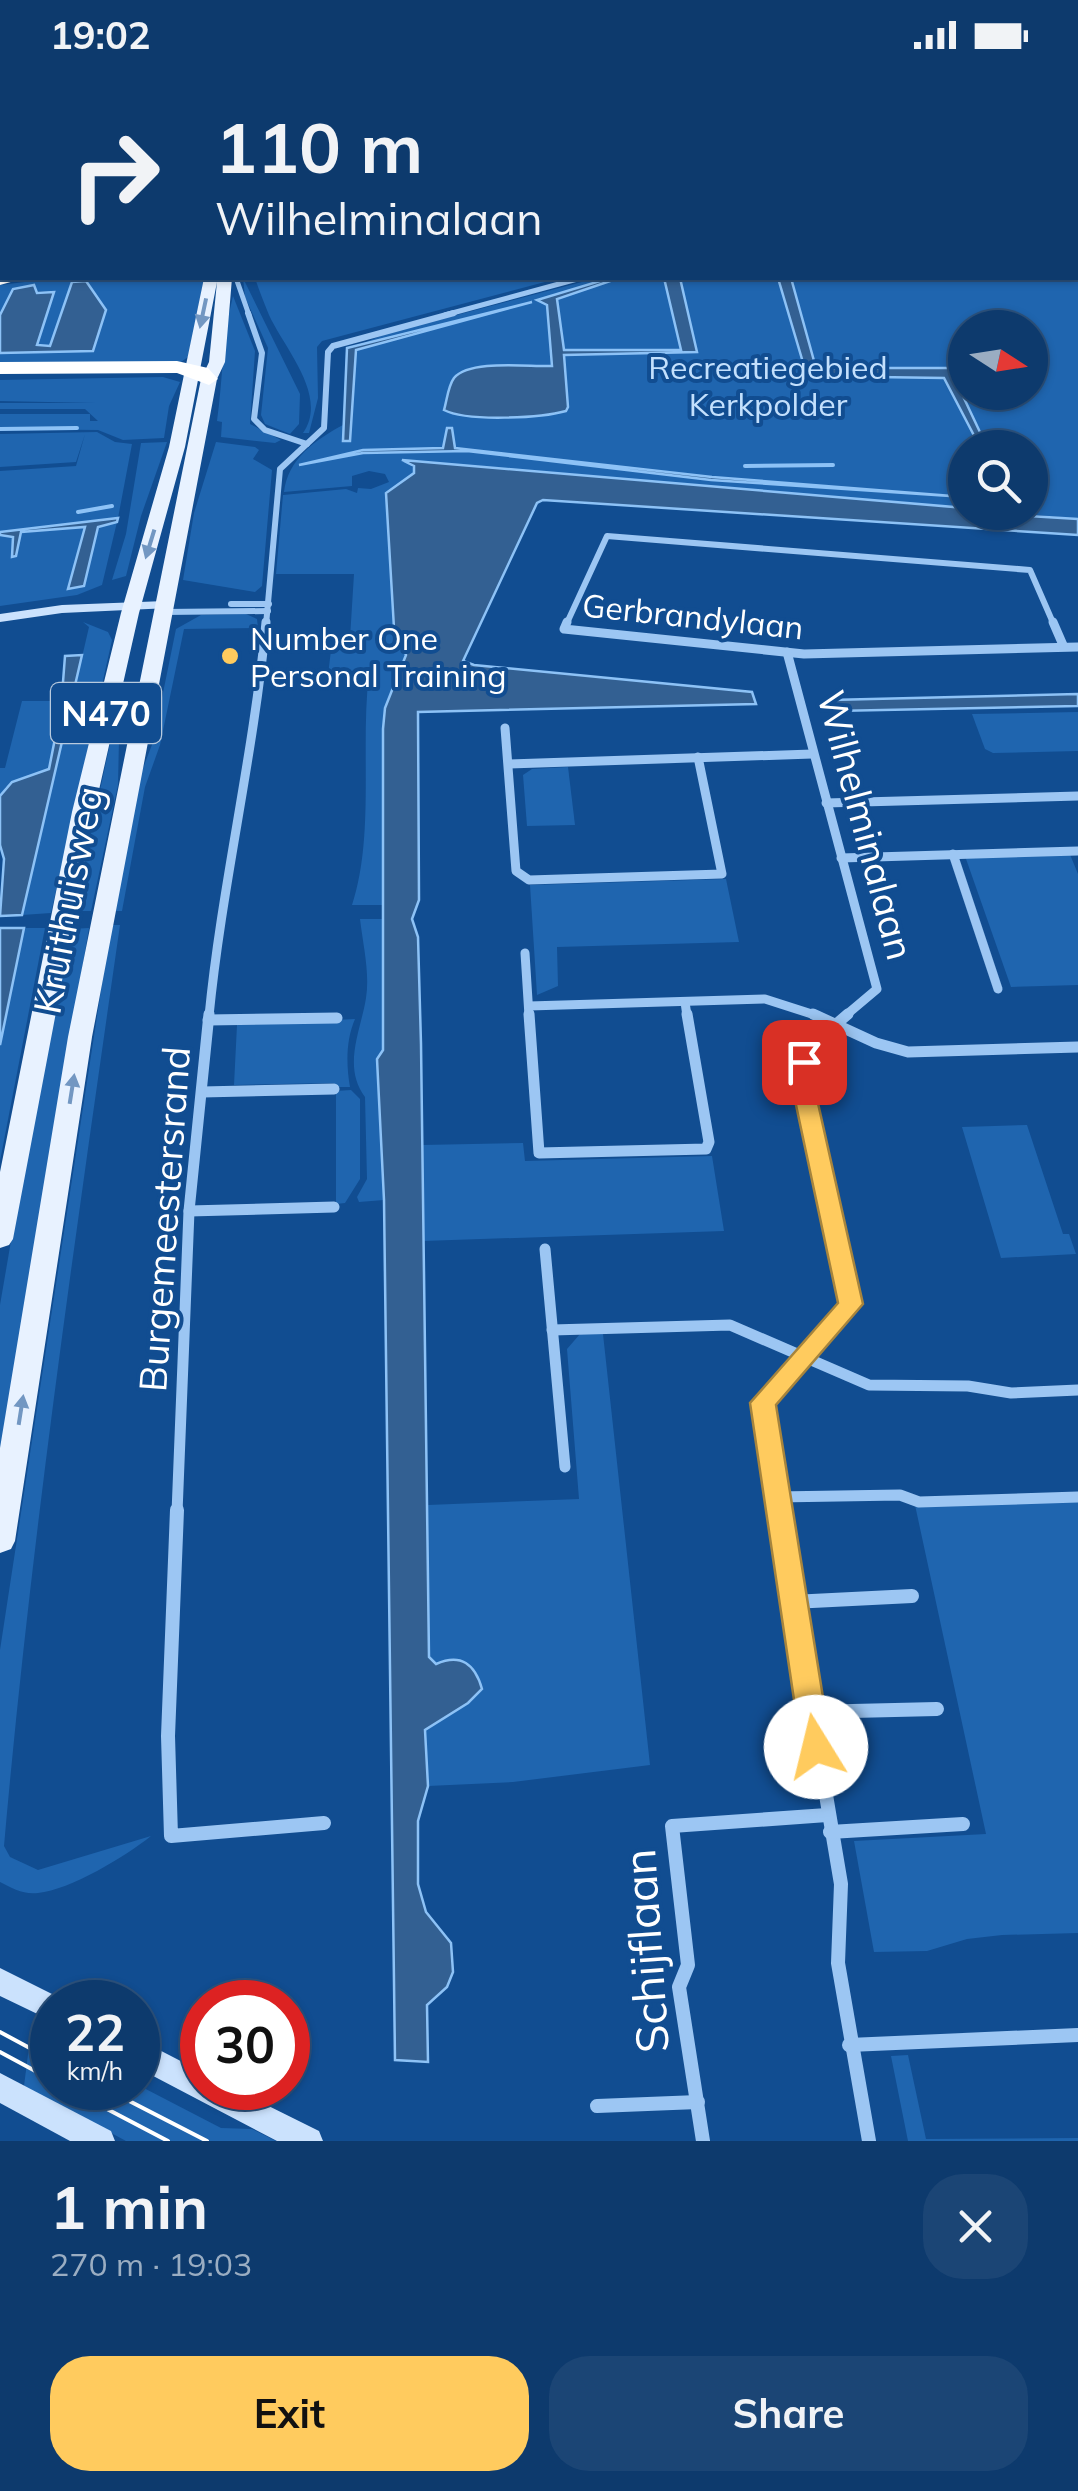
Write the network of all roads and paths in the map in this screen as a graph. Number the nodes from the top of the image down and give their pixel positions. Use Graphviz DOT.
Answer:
graph roads {
  1 [pos="211,280"];
  2 [pos="225,280"];
  3 [pos="237,280"];
  4 [pos="573,280"];
  5 [pos="0,368"];
  6 [pos="0,376"];
  7 [pos="197,377"];
  8 [pos="310,442"];
  9 [pos="268,607"];
  10 [pos="165,609"];
  11 [pos="131,610"];
  12 [pos="0,621"];
  13 [pos="1063,645"];
  14 [pos="1078,647"];
  15 [pos="787,652"];
  16 [pos="505,728"];
  17 [pos="812,754"];
  18 [pos="698,757"];
  19 [pos="509,764"];
  20 [pos="1078,796"];
  21 [pos="826,803"];
  22 [pos="1078,850"];
  23 [pos="953,854"];
  24 [pos="840,858"];
  25 [pos="525,953"];
  26 [pos="998,988"];
  27 [pos="685,1002"];
  28 [pos="529,1006"];
  29 [pos="337,1018"];
  30 [pos="208,1020"];
  31 [pos="838,1024"];
  32 [pos="1078,1047"];
  33 [pos="334,1089"];
  34 [pos="202,1092"];
  35 [pos="334,1206"];
  36 [pos="189,1210"];
  37 [pos="0,1239"];
  38 [pos="546,1249"];
  39 [pos="552,1330"];
  40 [pos="806,1356"];
  41 [pos="1078,1390"];
  42 [pos="564,1467"];
  43 [pos="777,1497"];
  44 [pos="1078,1497"];
  45 [pos="0,1541"];
  46 [pos="912,1596"];
  47 [pos="792,1602"];
  48 [pos="938,1709"];
  49 [pos="810,1712"];
  50 [pos="827,1815"];
  51 [pos="324,1822"];
  52 [pos="963,1824"];
  53 [pos="830,1832"];
  54 [pos="0,1981"];
  55 [pos="30,1997"];
  56 [pos="1078,2035"];
  57 [pos="850,2046"];
  58 [pos="0,2087"];
  59 [pos="698,2102"];
  60 [pos="596,2106"];
  61 [pos="248,2110"];
  62 [pos="100,2141"];
  63 [pos="308,2141"];
  64 [pos="703,2141"];
  65 [pos="869,2141"];
  1 -- 7 [label="main road, Kruithuisweg / N470, one-way"];
  2 -- 7 [label="main road, Kruithuisweg / N470"];
  3 -- 8 [label="street"];
  4 -- 8 [label="street, Burgemeestersrand"];
  5 -- 7 [label="highway"];
  6 -- 7 [label="highway"];
  7 -- 10 [label="main road, Kruithuisweg / N470"];
  7 -- 11 [label="main road, Kruithuisweg / N470, one-way"];
  8 -- 9 [label="street, Burgemeestersrand"];
  9 -- 10 [label="street"];
  9 -- 30 [label="street, Burgemeestersrand"];
  10 -- 11 [label="street"];
  45 -- 10 [label="main road, Kruithuisweg / N470, one-way"];
  11 -- 12 [label="street"];
  11 -- 37 [label="main road, Kruithuisweg / N470"];
  13 -- 14 [label="street"];
  13 -- 15 [label="street, Gerbrandylaan"];
  13 -- 15 [label="street, Gerbrandylaan"];
  15 -- 17 [label="street, Wilhelminalaan"];
  16 -- 19 [label="street"];
  17 -- 18 [label="street"];
  17 -- 21 [label="street, Wilhelminalaan"];
  18 -- 19 [label="street"];
  18 -- 19 [label="street"];
  20 -- 21 [label="street"];
  21 -- 24 [label="street, Wilhelminalaan"];
  22 -- 23 [label="street"];
  23 -- 24 [label="street"];
  23 -- 26 [label="street"];
  24 -- 31 [label="street, Wilhelminalaan"];
  25 -- 28 [label="street"];
  27 -- 28 [label="street"];
  27 -- 28 [label="street"];
  27 -- 31 [label="street"];
  29 -- 30 [label="street"];
  30 -- 34 [label="street, Burgemeestersrand"];
  31 -- 32 [label="street"];
  31 -- 40 [label="street, Wilhelminalaan"];
  33 -- 34 [label="street"];
  34 -- 36 [label="street, Burgemeestersrand"];
  35 -- 36 [label="street"];
  36 -- 51 [label="street, Burgemeestersrand"];
  38 -- 39 [label="street"];
  39 -- 40 [label="street"];
  39 -- 42 [label="street"];
  40 -- 41 [label="street"];
  40 -- 43 [label="street, Wilhelminalaan"];
  43 -- 44 [label="street"];
  43 -- 47 [label="street, Wilhelminalaan"];
  46 -- 47 [label="street"];
  47 -- 49 [label="street, Wilhelminalaan"];
  48 -- 49 [label="street"];
  49 -- 50 [label="street, Wilhelminalaan"];
  50 -- 53 [label="street, Wilhelminalaan"];
  50 -- 59 [label="street, Schijflaan"];
  52 -- 53 [label="street"];
  53 -- 57 [label="street, Wilhelminalaan"];
  54 -- 55 [label="street"];
  56 -- 57 [label="street"];
  57 -- 65 [label="street, Wilhelminalaan"];
  58 -- 62 [label="street"];
  59 -- 60 [label="street, Schijflaan"];
  59 -- 64 [label="street, Schijflaan"];
  61 -- 63 [label="street"];
}
